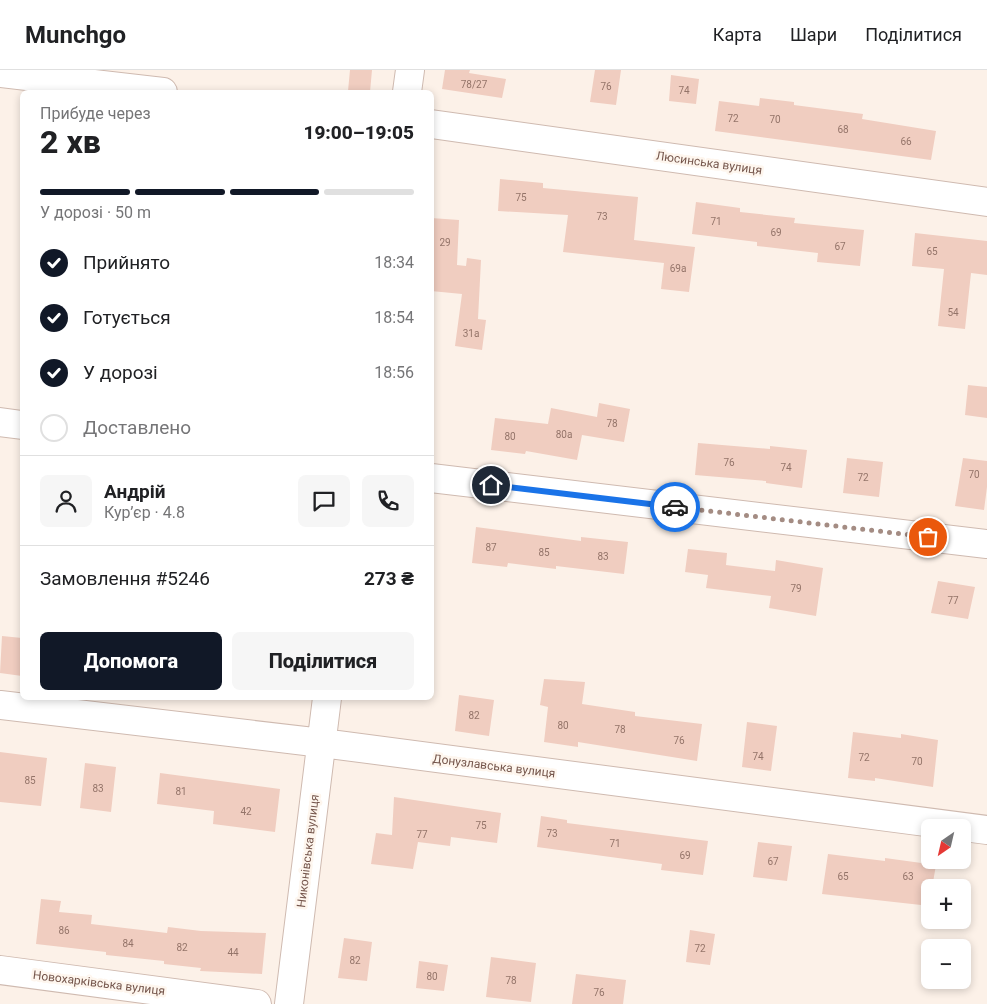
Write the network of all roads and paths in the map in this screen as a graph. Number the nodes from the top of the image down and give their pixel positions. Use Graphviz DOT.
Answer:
graph roads {
  1 [pos="410,70"];
  2 [pos="0,74"];
  3 [pos="145,90"];
  4 [pos="407,90"];
  5 [pos="434,124"];
  6 [pos="987,202"];
  7 [pos="0,422"];
  8 [pos="20,425"];
  9 [pos="434,478"];
  10 [pos="987,544"];
  11 [pos="327,700"];
  12 [pos="0,705"];
  13 [pos="322,743"];
  14 [pos="987,830"];
  15 [pos="0,970"];
  16 [pos="258,1004"];
  17 [pos="288,1004"];
  1 -- 4 [label="street"];
  2 -- 3 [label="street"];
  5 -- 6 [label="street, Люсинська вулиця"];
  7 -- 8 [label="street"];
  9 -- 10 [label="street"];
  11 -- 13 [label="street, Никонівська вулиця"];
  12 -- 13 [label="street, Донузлавська вулиця"];
  13 -- 14 [label="street, Донузлавська вулиця"];
  13 -- 17 [label="street, Никонівська вулиця"];
  15 -- 16 [label="street, Новохарківська вулиця"];
}
